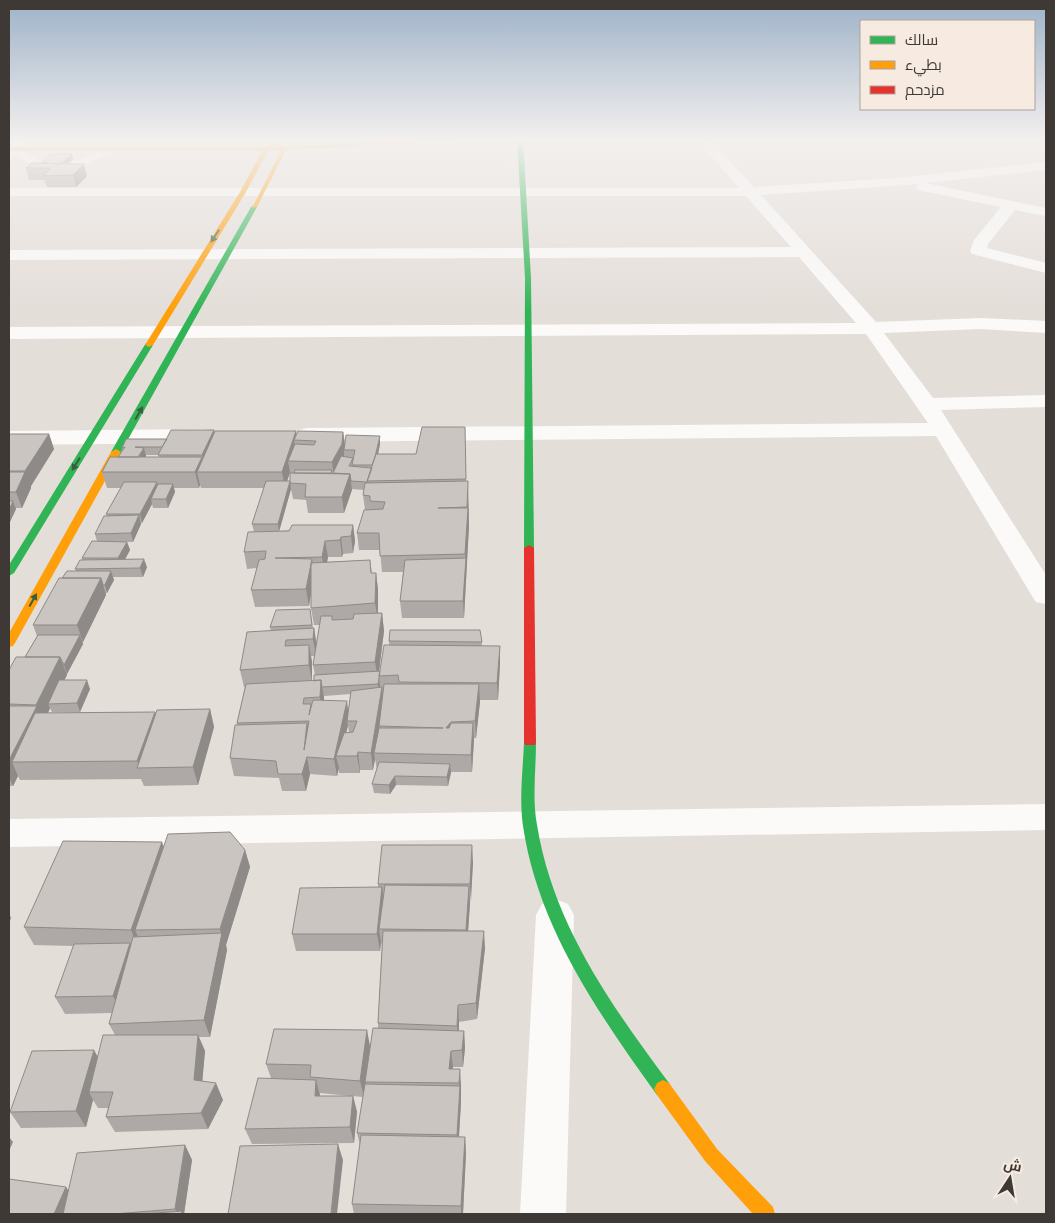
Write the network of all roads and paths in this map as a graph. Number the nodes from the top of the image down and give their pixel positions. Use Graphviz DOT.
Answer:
graph roads {
  1 [pos="241,196"];
  2 [pos="262,196"];
  3 [pos="524,196"];
  4 [pos="753,196"];
  5 [pos="970,196"];
  6 [pos="1012,204"];
  7 [pos="1046,212"];
  8 [pos="804,252"];
  9 [pos="525,253"];
  10 [pos="204,254"];
  11 [pos="227,254"];
  12 [pos="9,255"];
  13 [pos="1046,268"];
  14 [pos="1046,327"];
  15 [pos="871,328"];
  16 [pos="526,331"];
  17 [pos="158,332"];
  18 [pos="185,332"];
  19 [pos="9,333"];
  20 [pos="1046,401"];
  21 [pos="927,404"];
  22 [pos="943,429"];
  23 [pos="529,433"];
  24 [pos="223,436"];
  25 [pos="282,436"];
  26 [pos="92,437"];
  27 [pos="125,437"];
  28 [pos="9,438"];
  29 [pos="1035,562"];
  30 [pos="9,573"];
  31 [pos="1046,596"];
  32 [pos="9,643"];
  33 [pos="1046,817"];
  34 [pos="530,825"];
  35 [pos="9,832"];
  36 [pos="555,915"];
  37 [pos="543,1214"];
  38 [pos="766,1214"];
  1 -- 10 [label="main road, one-way"];
  2 -- 11 [label="main road"];
  3 -- 9 [label="main road"];
  4 -- 8 [label="street"];
  5 -- 6 [label="street"];
  6 -- 7 [label="street"];
  6 -- 13 [label="street"];
  8 -- 9 [label="street"];
  8 -- 15 [label="street"];
  9 -- 11 [label="street"];
  9 -- 16 [label="main road"];
  10 -- 11 [label="street"];
  10 -- 12 [label="street"];
  10 -- 17 [label="main road"];
  11 -- 18 [label="main road"];
  14 -- 15 [label="street"];
  15 -- 16 [label="street"];
  15 -- 21 [label="street"];
  16 -- 18 [label="street"];
  16 -- 23 [label="main road"];
  17 -- 18 [label="street"];
  17 -- 19 [label="street"];
  17 -- 26 [label="main road"];
  27 -- 18 [label="main road, one-way"];
  20 -- 21 [label="street"];
  21 -- 22 [label="street"];
  22 -- 23 [label="street"];
  22 -- 29 [label="street"];
  23 -- 25 [label="street"];
  23 -- 34 [label="main road"];
  24 -- 27 [label="street"];
  26 -- 27 [label="street"];
  26 -- 28 [label="street"];
  26 -- 30 [label="main road, one-way"];
  32 -- 27 [label="main road, one-way"];
  29 -- 31 [label="street"];
  33 -- 34 [label="street"];
  34 -- 35 [label="street"];
  34 -- 36 [label="main road"];
  36 -- 37 [label="street"];
  36 -- 38 [label="main road"];
}
